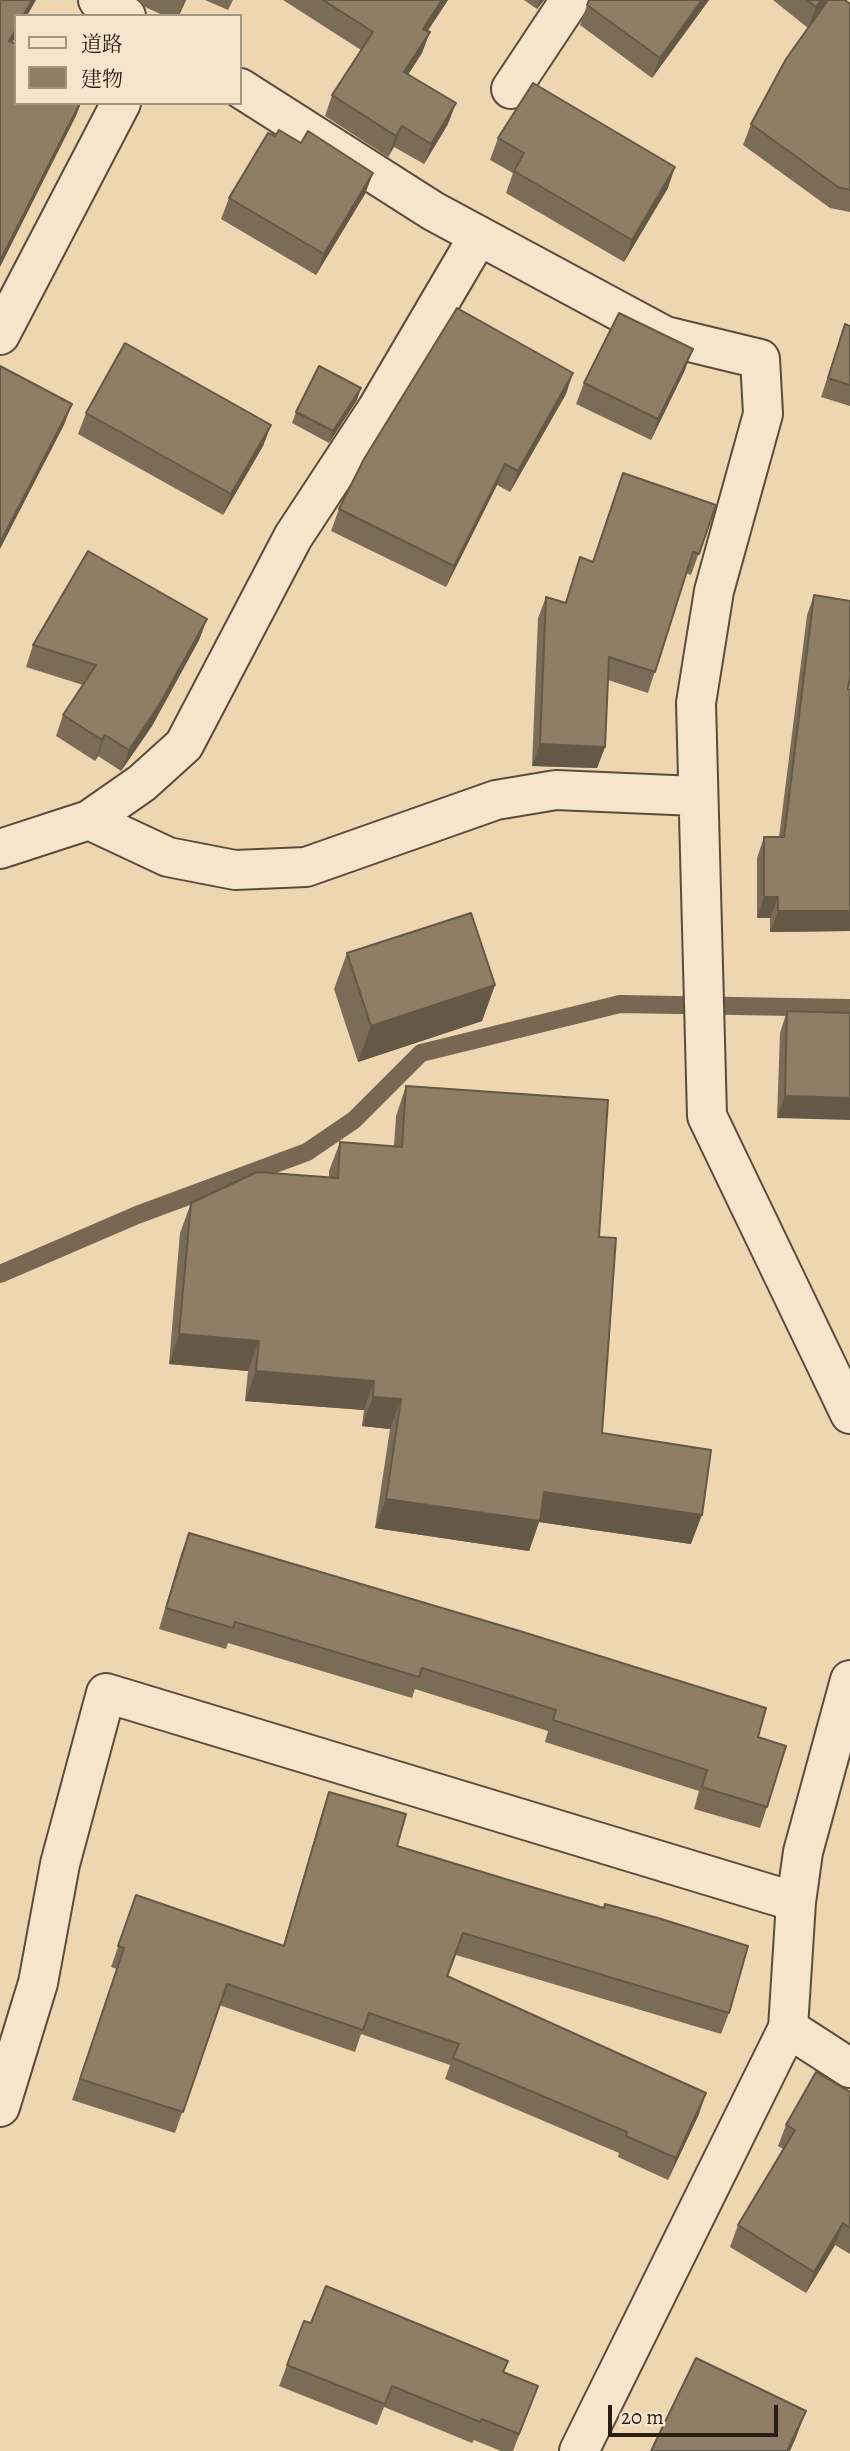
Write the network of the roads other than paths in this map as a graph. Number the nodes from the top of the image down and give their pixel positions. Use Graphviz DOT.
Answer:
graph roads {
  1 [pos="98,0"];
  2 [pos="570,0"];
  3 [pos="122,14"];
  4 [pos="242,89"];
  5 [pos="511,89"];
  6 [pos="120,105"];
  7 [pos="478,237"];
  8 [pos="0,335"];
  9 [pos="696,796"];
  10 [pos="89,820"];
  11 [pos="0,849"];
  12 [pos="850,1414"];
  13 [pos="850,1680"];
  14 [pos="796,1902"];
  15 [pos="788,2028"];
  16 [pos="850,2068"];
  17 [pos="0,2108"];
  18 [pos="579,2451"];
  1 -- 3 [label="street"];
  2 -- 5 [label="street"];
  4 -- 7 [label="street"];
  6 -- 8 [label="street"];
  7 -- 9 [label="street"];
  7 -- 10 [label="street"];
  9 -- 10 [label="street"];
  9 -- 12 [label="street"];
  10 -- 11 [label="street"];
  13 -- 14 [label="street"];
  14 -- 15 [label="street"];
  14 -- 17 [label="street"];
  15 -- 16 [label="street"];
  15 -- 18 [label="street"];
}
